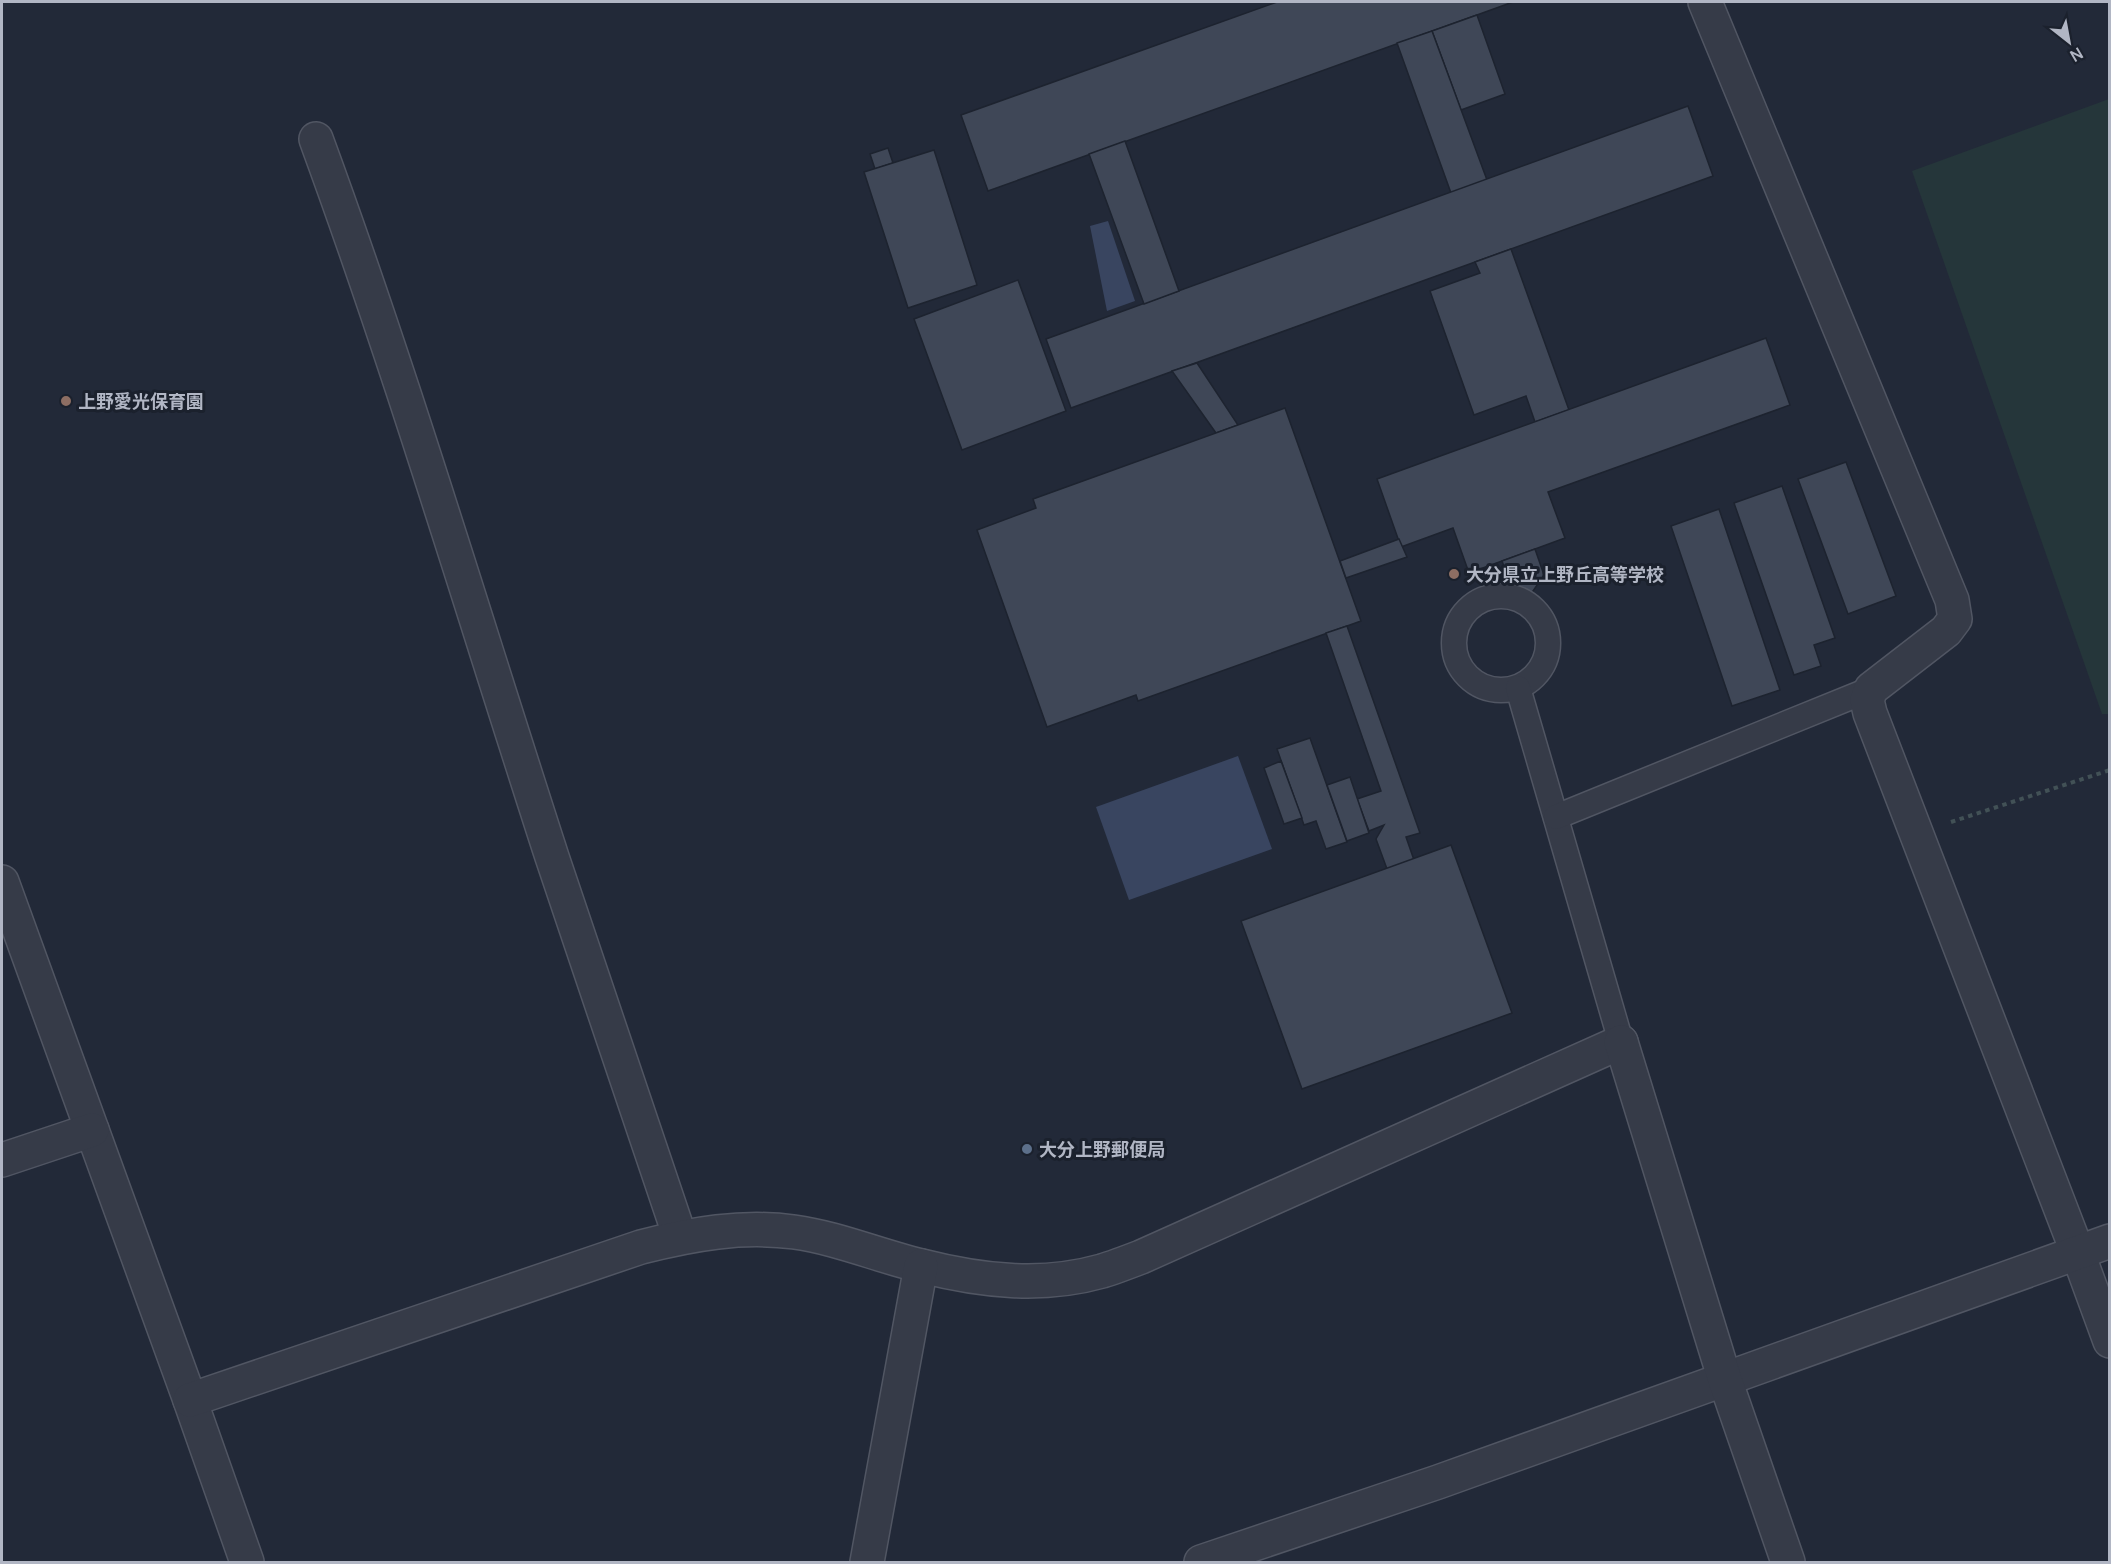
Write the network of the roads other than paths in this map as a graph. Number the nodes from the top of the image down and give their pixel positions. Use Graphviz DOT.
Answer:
graph roads {
  1 [pos="1705,2"];
  2 [pos="316,139"];
  3 [pos="1518,688"];
  4 [pos="1871,689"];
  5 [pos="1556,817"];
  6 [pos="2,882"];
  7 [pos="1622,1042"];
  8 [pos="92,1131"];
  9 [pos="2,1160"];
  10 [pos="680,1237"];
  11 [pos="2109,1241"];
  12 [pos="2077,1251"];
  13 [pos="921,1266"];
  14 [pos="2109,1341"];
  15 [pos="1725,1380"];
  16 [pos="190,1400"];
  17 [pos="247,1563"];
  18 [pos="867,1563"];
  19 [pos="1201,1563"];
  20 [pos="1788,1563"];
  1 -- 4 [label="street"];
  2 -- 10 [label="street"];
  3 -- 5 [label="lane"];
  4 -- 5 [label="lane"];
  4 -- 12 [label="street"];
  5 -- 7 [label="lane"];
  6 -- 8 [label="street"];
  7 -- 13 [label="street"];
  7 -- 15 [label="street"];
  8 -- 9 [label="street"];
  8 -- 16 [label="street"];
  10 -- 13 [label="street"];
  10 -- 16 [label="street"];
  11 -- 12 [label="street"];
  12 -- 14 [label="street"];
  12 -- 15 [label="street"];
  13 -- 18 [label="street"];
  15 -- 19 [label="street"];
  15 -- 20 [label="street"];
  16 -- 17 [label="street"];
}
